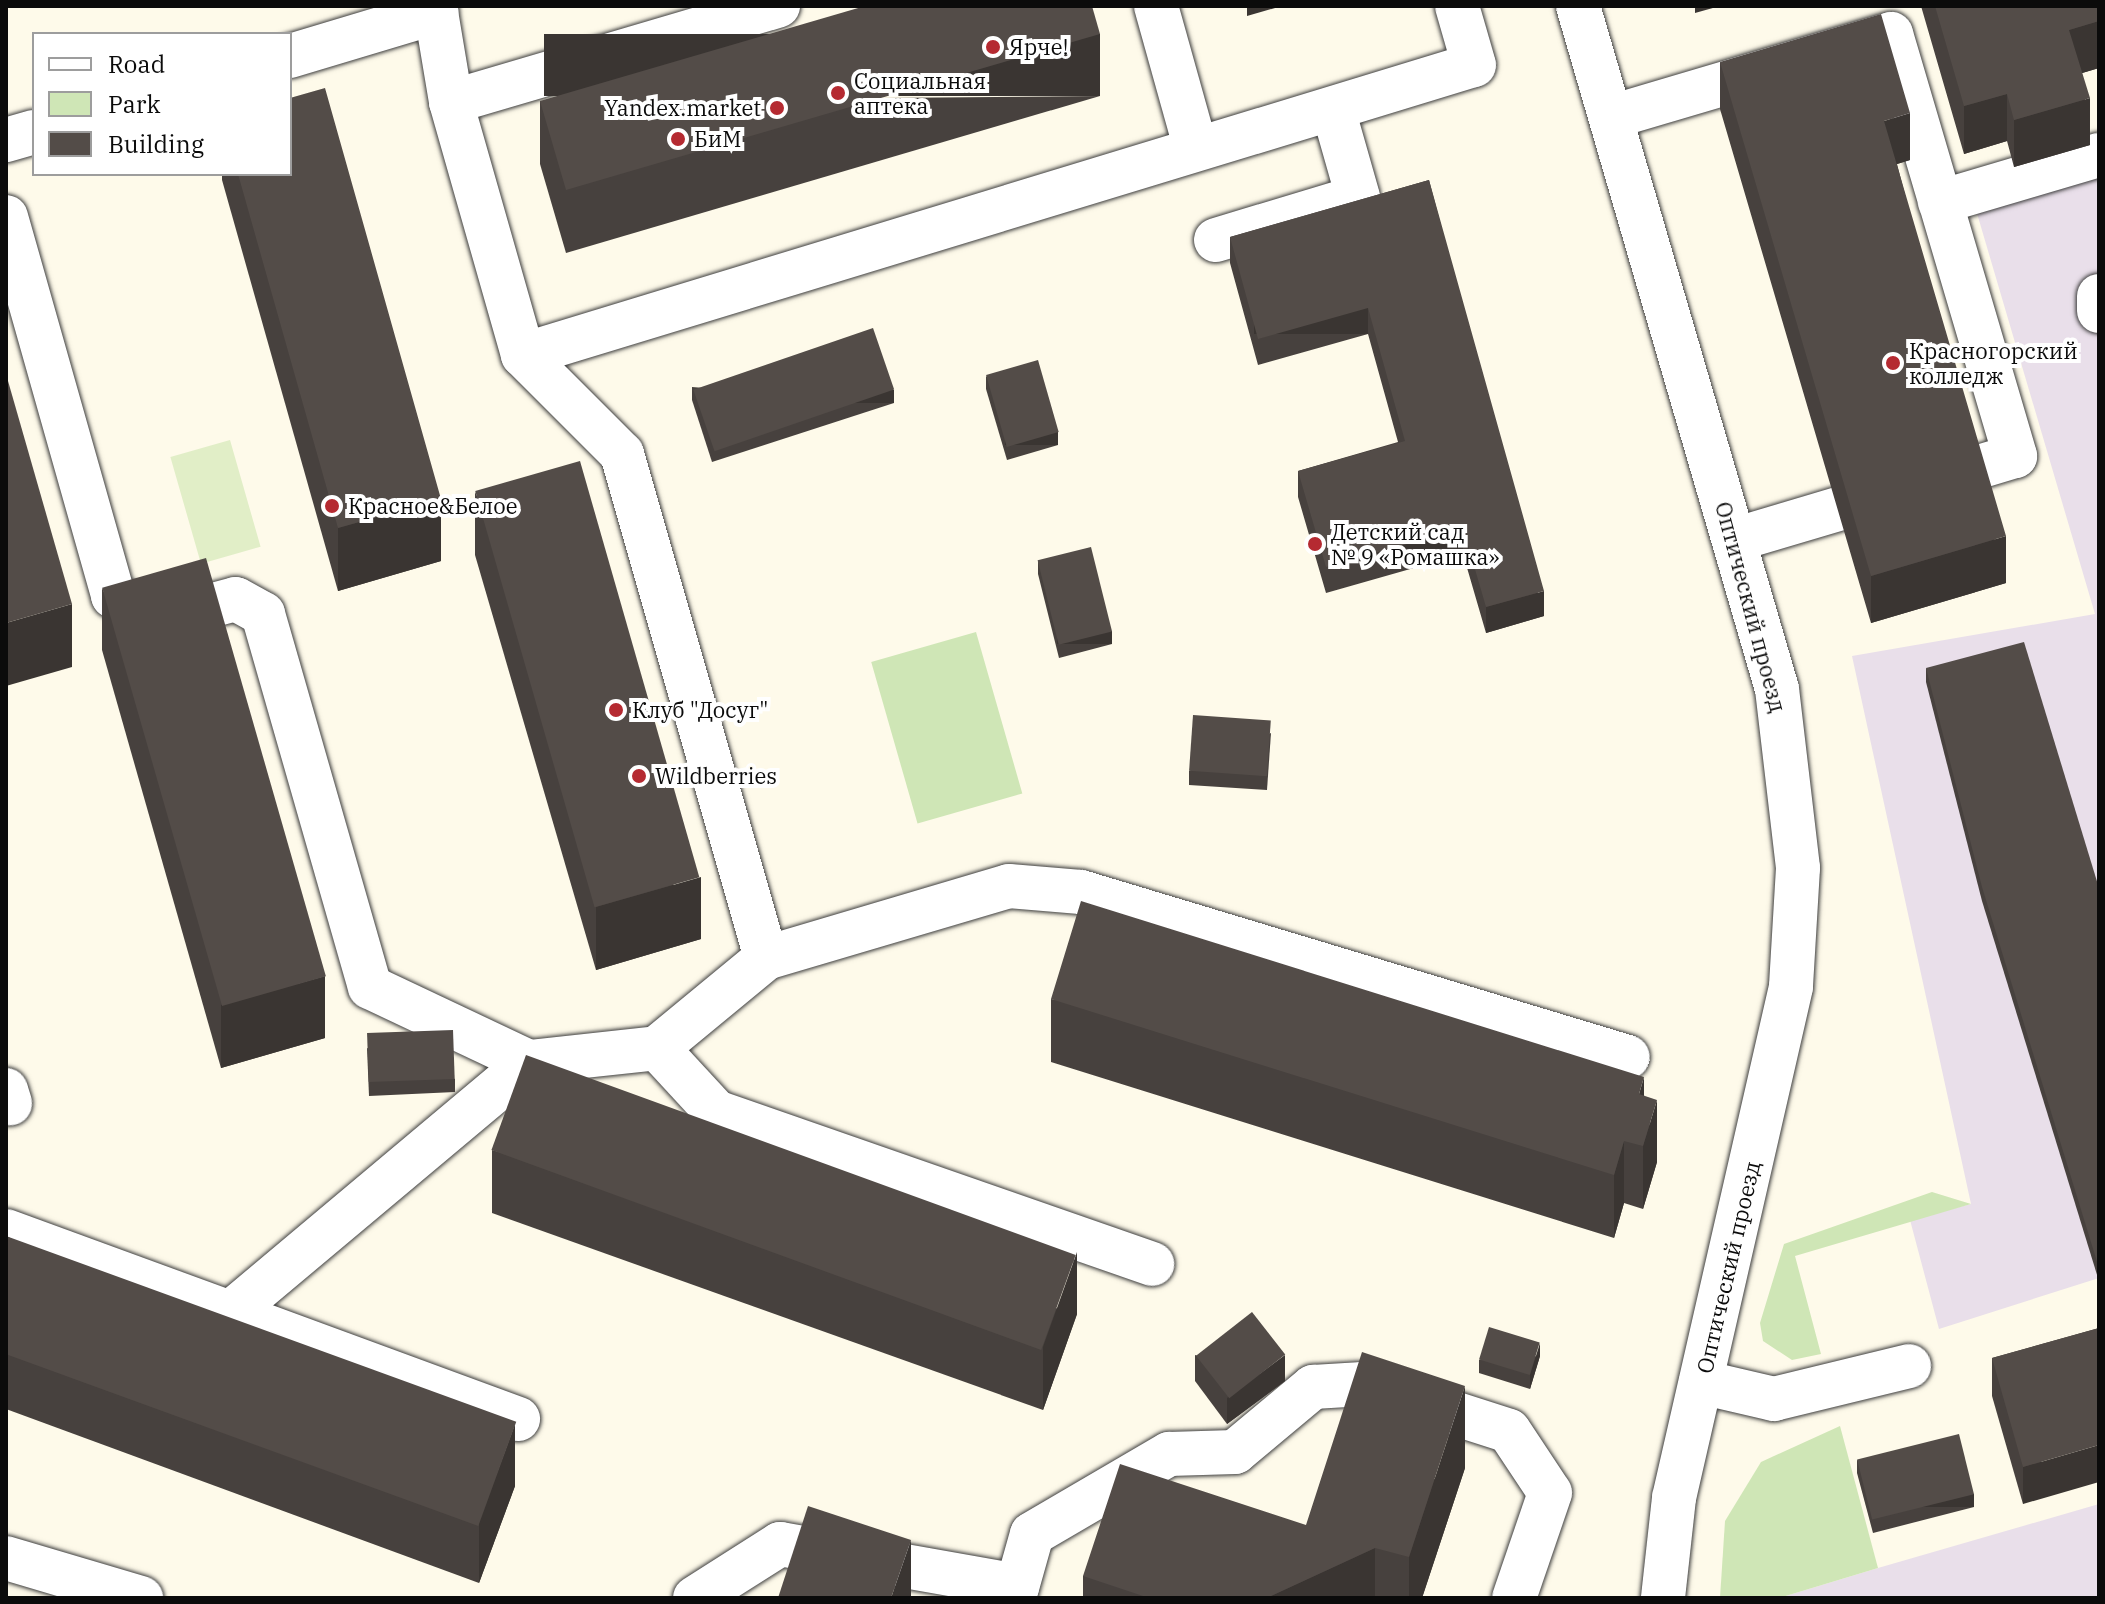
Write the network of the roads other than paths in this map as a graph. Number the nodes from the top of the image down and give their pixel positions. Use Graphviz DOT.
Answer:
graph roads {
  1 [pos="778,6"];
  2 [pos="1156,6"];
  3 [pos="1457,6"];
  4 [pos="1578,6"];
  5 [pos="436,9"];
  6 [pos="292,55"];
  7 [pos="451,102"];
  8 [pos="1333,109"];
  9 [pos="1611,117"];
  10 [pos="32,133"];
  11 [pos="6,140"];
  12 [pos="1196,149"];
  13 [pos="2099,155"];
  14 [pos="1940,202"];
  15 [pos="6,217"];
  16 [pos="1216,240"];
  17 [pos="2099,296"];
  18 [pos="2099,311"];
  19 [pos="523,355"];
  20 [pos="1972,469"];
  21 [pos="1838,509"];
  22 [pos="1734,540"];
  23 [pos="766,958"];
  24 [pos="657,1048"];
  25 [pos="1628,1057"];
  26 [pos="529,1062"];
  27 [pos="6,1231"];
  28 [pos="1152,1264"];
  29 [pos="230,1313"];
  30 [pos="1909,1366"];
  31 [pos="1701,1382"];
  32 [pos="518,1419"];
  33 [pos="6,1558"];
  34 [pos="1015,1592"];
  35 [pos="141,1598"];
  36 [pos="695,1598"];
  37 [pos="1514,1598"];
  38 [pos="1663,1598"];
  1 -- 7 [label="street"];
  2 -- 12 [label="street"];
  3 -- 8 [label="street"];
  4 -- 9 [label="street, Оптический проезд"];
  5 -- 6 [label="street"];
  5 -- 7 [label="street"];
  7 -- 19 [label="street"];
  8 -- 12 [label="street"];
  8 -- 16 [label="street"];
  9 -- 14 [label="street"];
  9 -- 22 [label="street, Оптический проезд"];
  10 -- 11 [label="street"];
  12 -- 19 [label="street"];
  13 -- 14 [label="street"];
  14 -- 20 [label="street"];
  15 -- 26 [label="street"];
  17 -- 18 [label="street"];
  19 -- 23 [label="street"];
  21 -- 22 [label="street"];
  22 -- 31 [label="street, Оптический проезд"];
  23 -- 24 [label="street"];
  23 -- 25 [label="street"];
  24 -- 26 [label="street"];
  24 -- 28 [label="street"];
  26 -- 29 [label="street"];
  27 -- 29 [label="street"];
  29 -- 32 [label="street"];
  30 -- 31 [label="street"];
  31 -- 38 [label="street, Оптический проезд"];
  33 -- 35 [label="street"];
  34 -- 36 [label="street"];
  34 -- 37 [label="street"];
}
